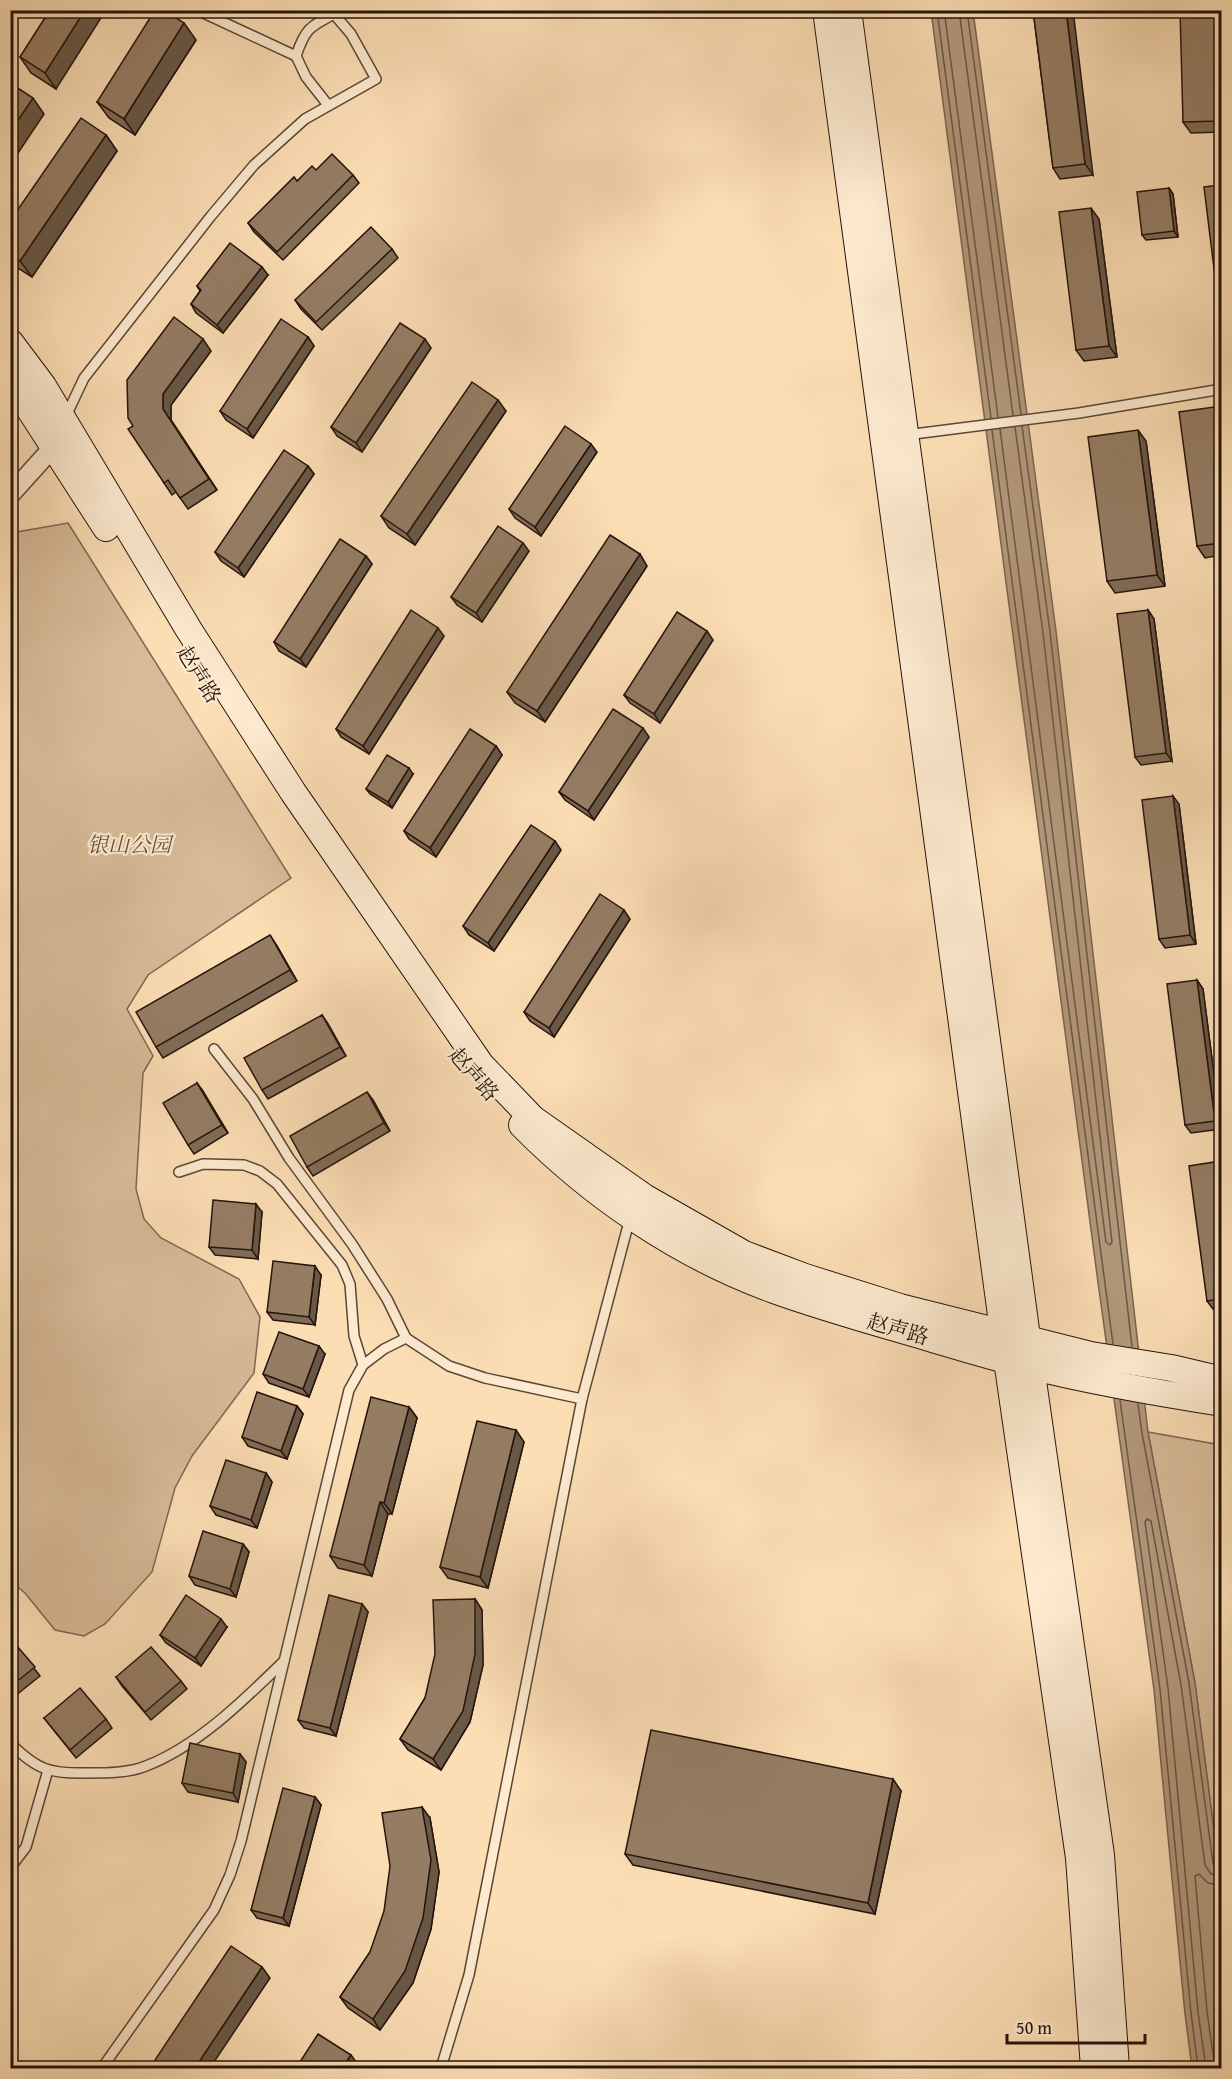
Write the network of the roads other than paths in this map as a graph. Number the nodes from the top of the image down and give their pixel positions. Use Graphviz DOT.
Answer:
graph roads {
  1 [pos="197,10"];
  2 [pos="826,10"];
  3 [pos="848,10"];
  4 [pos="334,12"];
  5 [pos="296,56"];
  6 [pos="328,105"];
  7 [pos="10,342"];
  8 [pos="10,379"];
  9 [pos="1221,389"];
  10 [pos="59,433"];
  11 [pos="905,435"];
  12 [pos="10,495"];
  13 [pos="213,1049"];
  14 [pos="178,1172"];
  15 [pos="631,1216"];
  16 [pos="1015,1336"];
  17 [pos="406,1338"];
  18 [pos="1019,1363"];
  19 [pos="363,1365"];
  20 [pos="1221,1380"];
  21 [pos="582,1399"];
  22 [pos="1221,1403"];
  23 [pos="284,1661"];
  24 [pos="10,1743"];
  25 [pos="48,1770"];
  26 [pos="10,1868"];
  27 [pos="102,2068"];
  28 [pos="441,2068"];
  29 [pos="1094,2068"];
  30 [pos="1116,2068"];
  1 -- 5 [label="lane"];
  2 -- 16 [label="main road"];
  3 -- 11 [label="main road"];
  4 -- 5 [label="lane"];
  4 -- 6 [label="lane"];
  5 -- 6 [label="lane"];
  6 -- 10 [label="lane"];
  7 -- 10 [label="main road"];
  8 -- 10 [label="main road, 赵声路"];
  9 -- 11 [label="lane"];
  10 -- 12 [label="street"];
  10 -- 15 [label="main road, 赵声路"];
  10 -- 16 [label="main road"];
  11 -- 16 [label="main road"];
  13 -- 17 [label="lane"];
  14 -- 19 [label="lane"];
  15 -- 18 [label="main road, 赵声路"];
  15 -- 21 [label="lane"];
  16 -- 18 [label="main road"];
  16 -- 20 [label="main road"];
  17 -- 19 [label="lane"];
  17 -- 21 [label="lane"];
  18 -- 22 [label="main road, 赵声路"];
  18 -- 29 [label="main road"];
  18 -- 30 [label="main road"];
  19 -- 23 [label="lane"];
  21 -- 28 [label="lane"];
  23 -- 25 [label="lane"];
  23 -- 27 [label="lane"];
  24 -- 25 [label="lane"];
  25 -- 26 [label="lane"];
}
